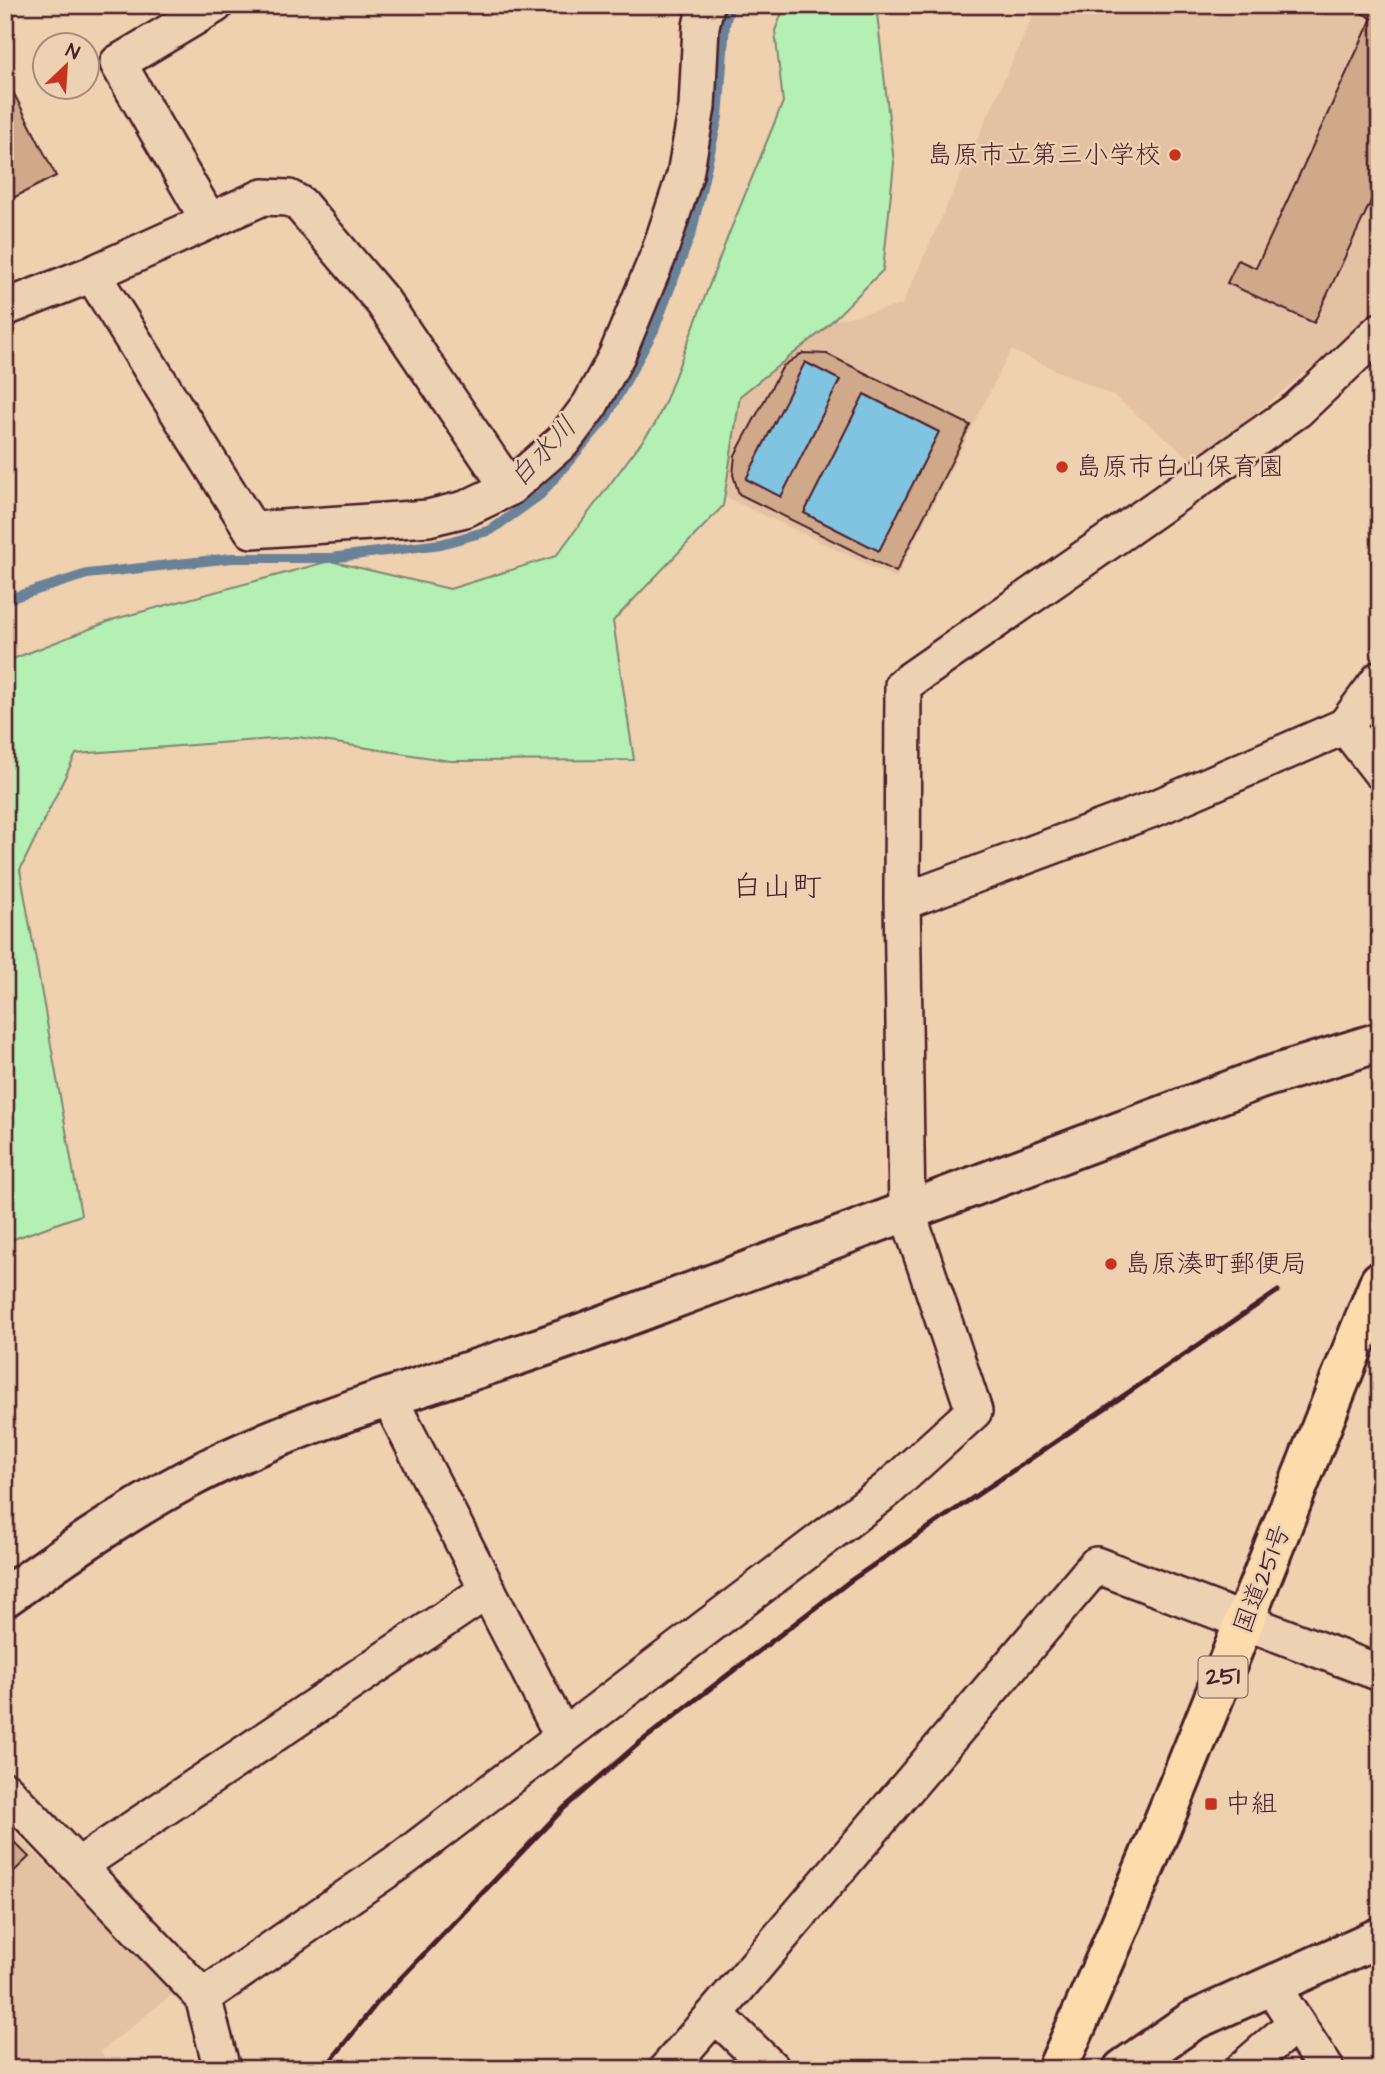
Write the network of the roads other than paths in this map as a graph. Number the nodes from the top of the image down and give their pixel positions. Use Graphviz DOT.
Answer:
graph roads {
  1 [pos="215,5"];
  2 [pos="706,5"];
  3 [pos="209,221"];
  4 [pos="92,274"];
  5 [pos="5,309"];
  6 [pos="1380,331"];
  7 [pos="509,488"];
  8 [pos="1380,679"];
  9 [pos="1345,726"];
  10 [pos="1380,771"];
  11 [pos="902,902"];
  12 [pos="1380,1042"];
  13 [pos="908,1211"];
  14 [pos="1380,1282"];
  15 [pos="389,1398"];
  16 [pos="488,1590"];
  17 [pos="5,1597"];
  18 [pos="1245,1623"];
  19 [pos="1380,1673"];
  20 [pos="563,1737"];
  21 [pos="5,1790"];
  22 [pos="78,1866"];
  23 [pos="1380,1937"];
  24 [pos="1272,1985"];
  25 [pos="203,1997"];
  26 [pos="715,2014"];
  27 [pos="1296,2023"];
  28 [pos="222,2069"];
  29 [pos="667,2069"];
  30 [pos="772,2069"];
  31 [pos="1057,2069"];
  32 [pos="1123,2069"];
  33 [pos="1243,2069"];
  34 [pos="1326,2069"];
  1 -- 3 [label="street"];
  2 -- 7 [label="street"];
  3 -- 4 [label="street"];
  3 -- 7 [label="street"];
  4 -- 5 [label="street"];
  4 -- 7 [label="street"];
  6 -- 11 [label="street"];
  8 -- 9 [label="street"];
  9 -- 10 [label="street"];
  9 -- 11 [label="street"];
  11 -- 13 [label="street"];
  12 -- 13 [label="street"];
  13 -- 15 [label="street"];
  13 -- 20 [label="street"];
  14 -- 18 [label="highway, 国道251号 / 251"];
  15 -- 16 [label="street"];
  15 -- 17 [label="street"];
  16 -- 20 [label="street"];
  16 -- 22 [label="street"];
  18 -- 19 [label="street"];
  18 -- 26 [label="street"];
  18 -- 31 [label="highway, 国道251号 / 251"];
  20 -- 25 [label="street"];
  21 -- 22 [label="street"];
  22 -- 25 [label="street"];
  23 -- 24 [label="street"];
  24 -- 27 [label="street"];
  24 -- 32 [label="street"];
  25 -- 28 [label="street"];
  26 -- 29 [label="street"];
  26 -- 30 [label="street"];
  27 -- 33 [label="street"];
  27 -- 34 [label="street"];
}
